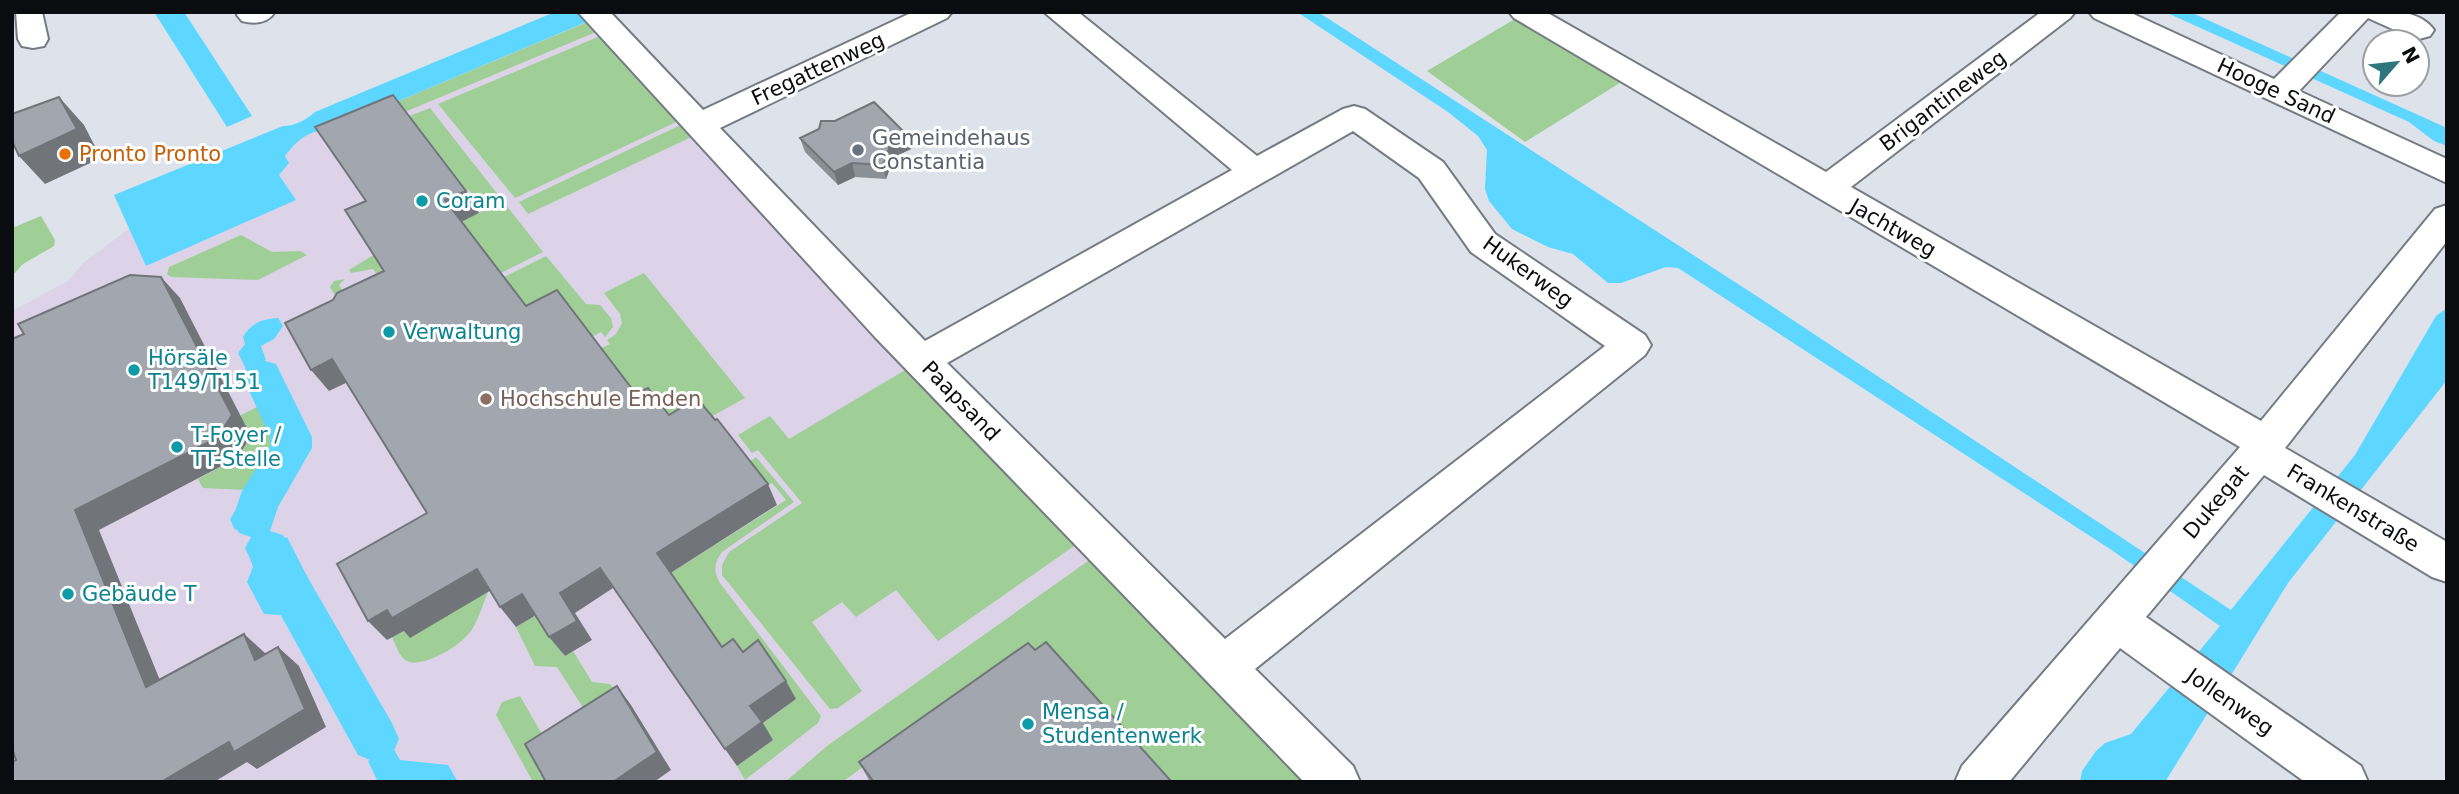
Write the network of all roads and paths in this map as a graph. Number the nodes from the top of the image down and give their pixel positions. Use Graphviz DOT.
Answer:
graph roads {
  1 [pos="937,12"];
  2 [pos="1059,12"];
  3 [pos="2060,12"];
  4 [pos="2104,12"];
  5 [pos="2358,12"];
  6 [pos="2379,12"];
  7 [pos="1525,13"];
  8 [pos="596,15"];
  9 [pos="2415,28"];
  10 [pos="2295,76"];
  11 [pos="699,125"];
  12 [pos="2447,172"];
  13 [pos="1256,173"];
  14 [pos="1826,189"];
  15 [pos="2447,217"];
  16 [pos="922,360"];
  17 [pos="2262,447"];
  18 [pos="2447,564"];
  19 [pos="2126,611"];
  20 [pos="1223,667"];
  21 [pos="1336,782"];
  22 [pos="1979,782"];
  23 [pos="2344,782"];
  1 -- 11 [label="street, Fregattenweg"];
  2 -- 13 [label="street"];
  3 -- 14 [label="street, Brigantineweg"];
  4 -- 10 [label="street, Hooge Sand"];
  5 -- 10 [label="street"];
  6 -- 9 [label="street"];
  7 -- 14 [label="street, Jachtweg"];
  8 -- 11 [label="street, Paapsand"];
  10 -- 12 [label="street, Hooge Sand"];
  11 -- 16 [label="street, Paapsand"];
  13 -- 16 [label="street, Hukerweg"];
  13 -- 20 [label="street, Hukerweg"];
  14 -- 17 [label="street, Jachtweg"];
  15 -- 17 [label="street, Dukegat"];
  16 -- 20 [label="street, Paapsand"];
  17 -- 18 [label="street, Frankenstraße"];
  17 -- 19 [label="street, Dukegat"];
  19 -- 22 [label="street, Dukegat"];
  19 -- 23 [label="street, Jollenweg"];
  20 -- 21 [label="street, Paapsand"];
}
